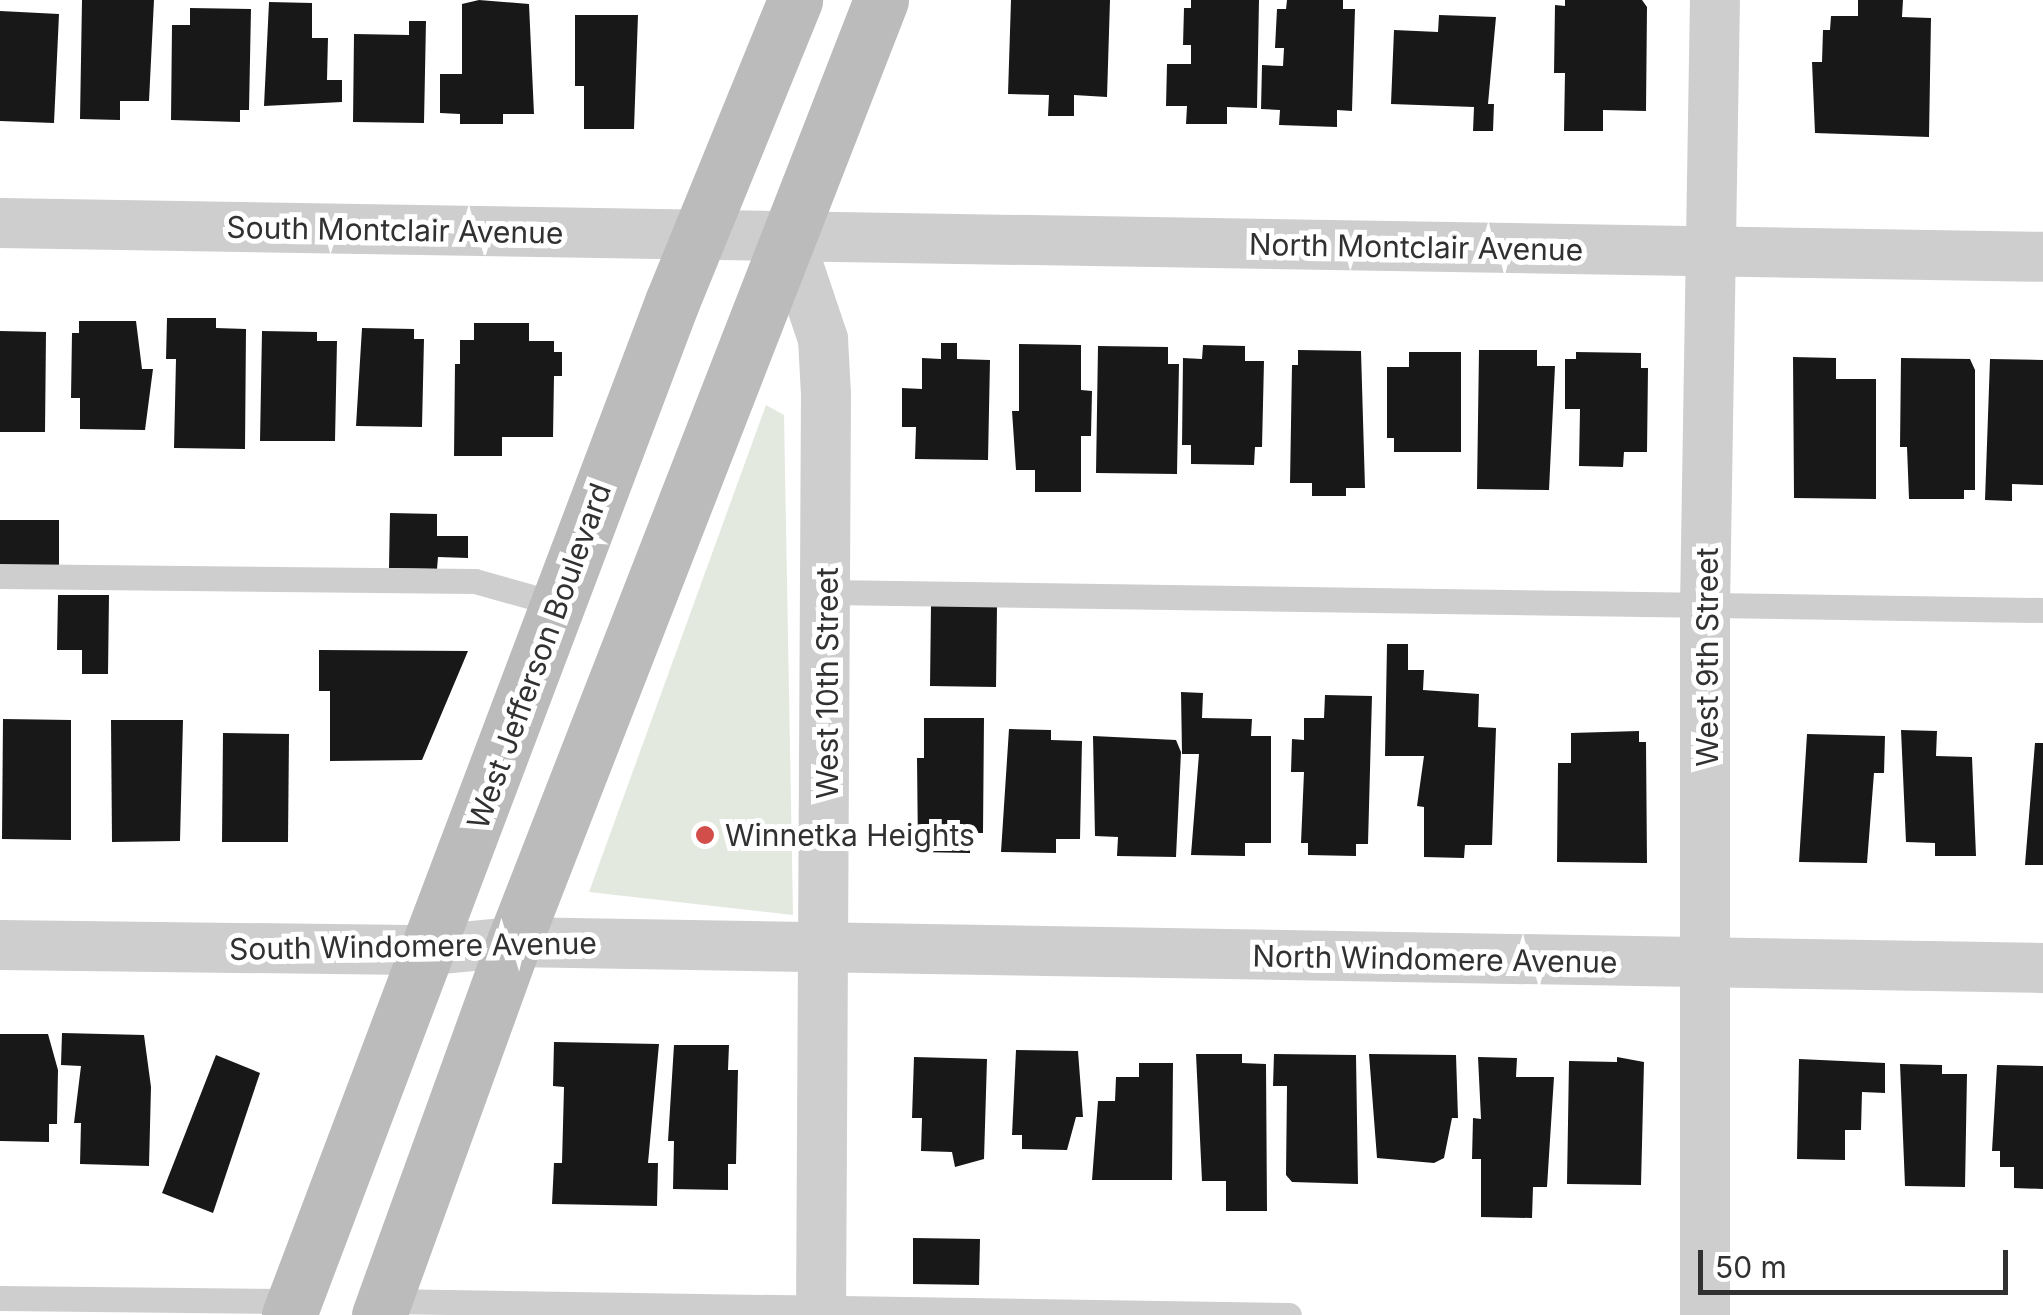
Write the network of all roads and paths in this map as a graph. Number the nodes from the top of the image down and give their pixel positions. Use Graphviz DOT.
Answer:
graph roads {
  1 [pos="794,0"];
  2 [pos="881,0"];
  3 [pos="1715,0"];
  4 [pos="0,223"];
  5 [pos="700,235"];
  6 [pos="789,238"];
  7 [pos="1711,252"];
  8 [pos="2043,256"];
  9 [pos="0,576"];
  10 [pos="828,592"];
  11 [pos="557,604"];
  12 [pos="1705,607"];
  13 [pos="2043,610"];
  14 [pos="514,942"];
  15 [pos="0,946"];
  16 [pos="826,948"];
  17 [pos="431,950"];
  18 [pos="1708,964"];
  19 [pos="2043,968"];
  20 [pos="0,1298"];
  21 [pos="291,1308"];
  22 [pos="381,1308"];
  23 [pos="822,1310"];
  24 [pos="1289,1315"];
  25 [pos="1705,1315"];
  1 -- 5 [label="main road, West Jefferson Boulevard"];
  2 -- 6 [label="main road"];
  3 -- 7 [label="street, West 9th Street"];
  4 -- 5 [label="street, South Montclair Avenue"];
  5 -- 6 [label="street, South Montclair Avenue"];
  5 -- 11 [label="main road, West Jefferson Boulevard"];
  6 -- 7 [label="street, North Montclair Avenue"];
  6 -- 10 [label="street, West 10th Street"];
  6 -- 14 [label="main road"];
  7 -- 8 [label="street, North Montclair Avenue"];
  7 -- 12 [label="street, West 9th Street"];
  9 -- 11 [label="lane"];
  10 -- 12 [label="lane"];
  10 -- 16 [label="street, West 10th Street"];
  11 -- 17 [label="main road, West Jefferson Boulevard"];
  12 -- 13 [label="lane"];
  12 -- 18 [label="street, West 9th Street"];
  14 -- 16 [label="street, South Windomere Avenue"];
  14 -- 17 [label="street, South Windomere Avenue"];
  14 -- 22 [label="main road"];
  15 -- 17 [label="street, South Windomere Avenue"];
  16 -- 18 [label="street, North Windomere Avenue"];
  16 -- 23 [label="street, West 10th Street"];
  17 -- 21 [label="main road, West Jefferson Boulevard"];
  18 -- 19 [label="street, North Windomere Avenue"];
  18 -- 25 [label="street, West 9th Street"];
  20 -- 21 [label="lane"];
  22 -- 23 [label="lane"];
  23 -- 24 [label="lane"];
}
